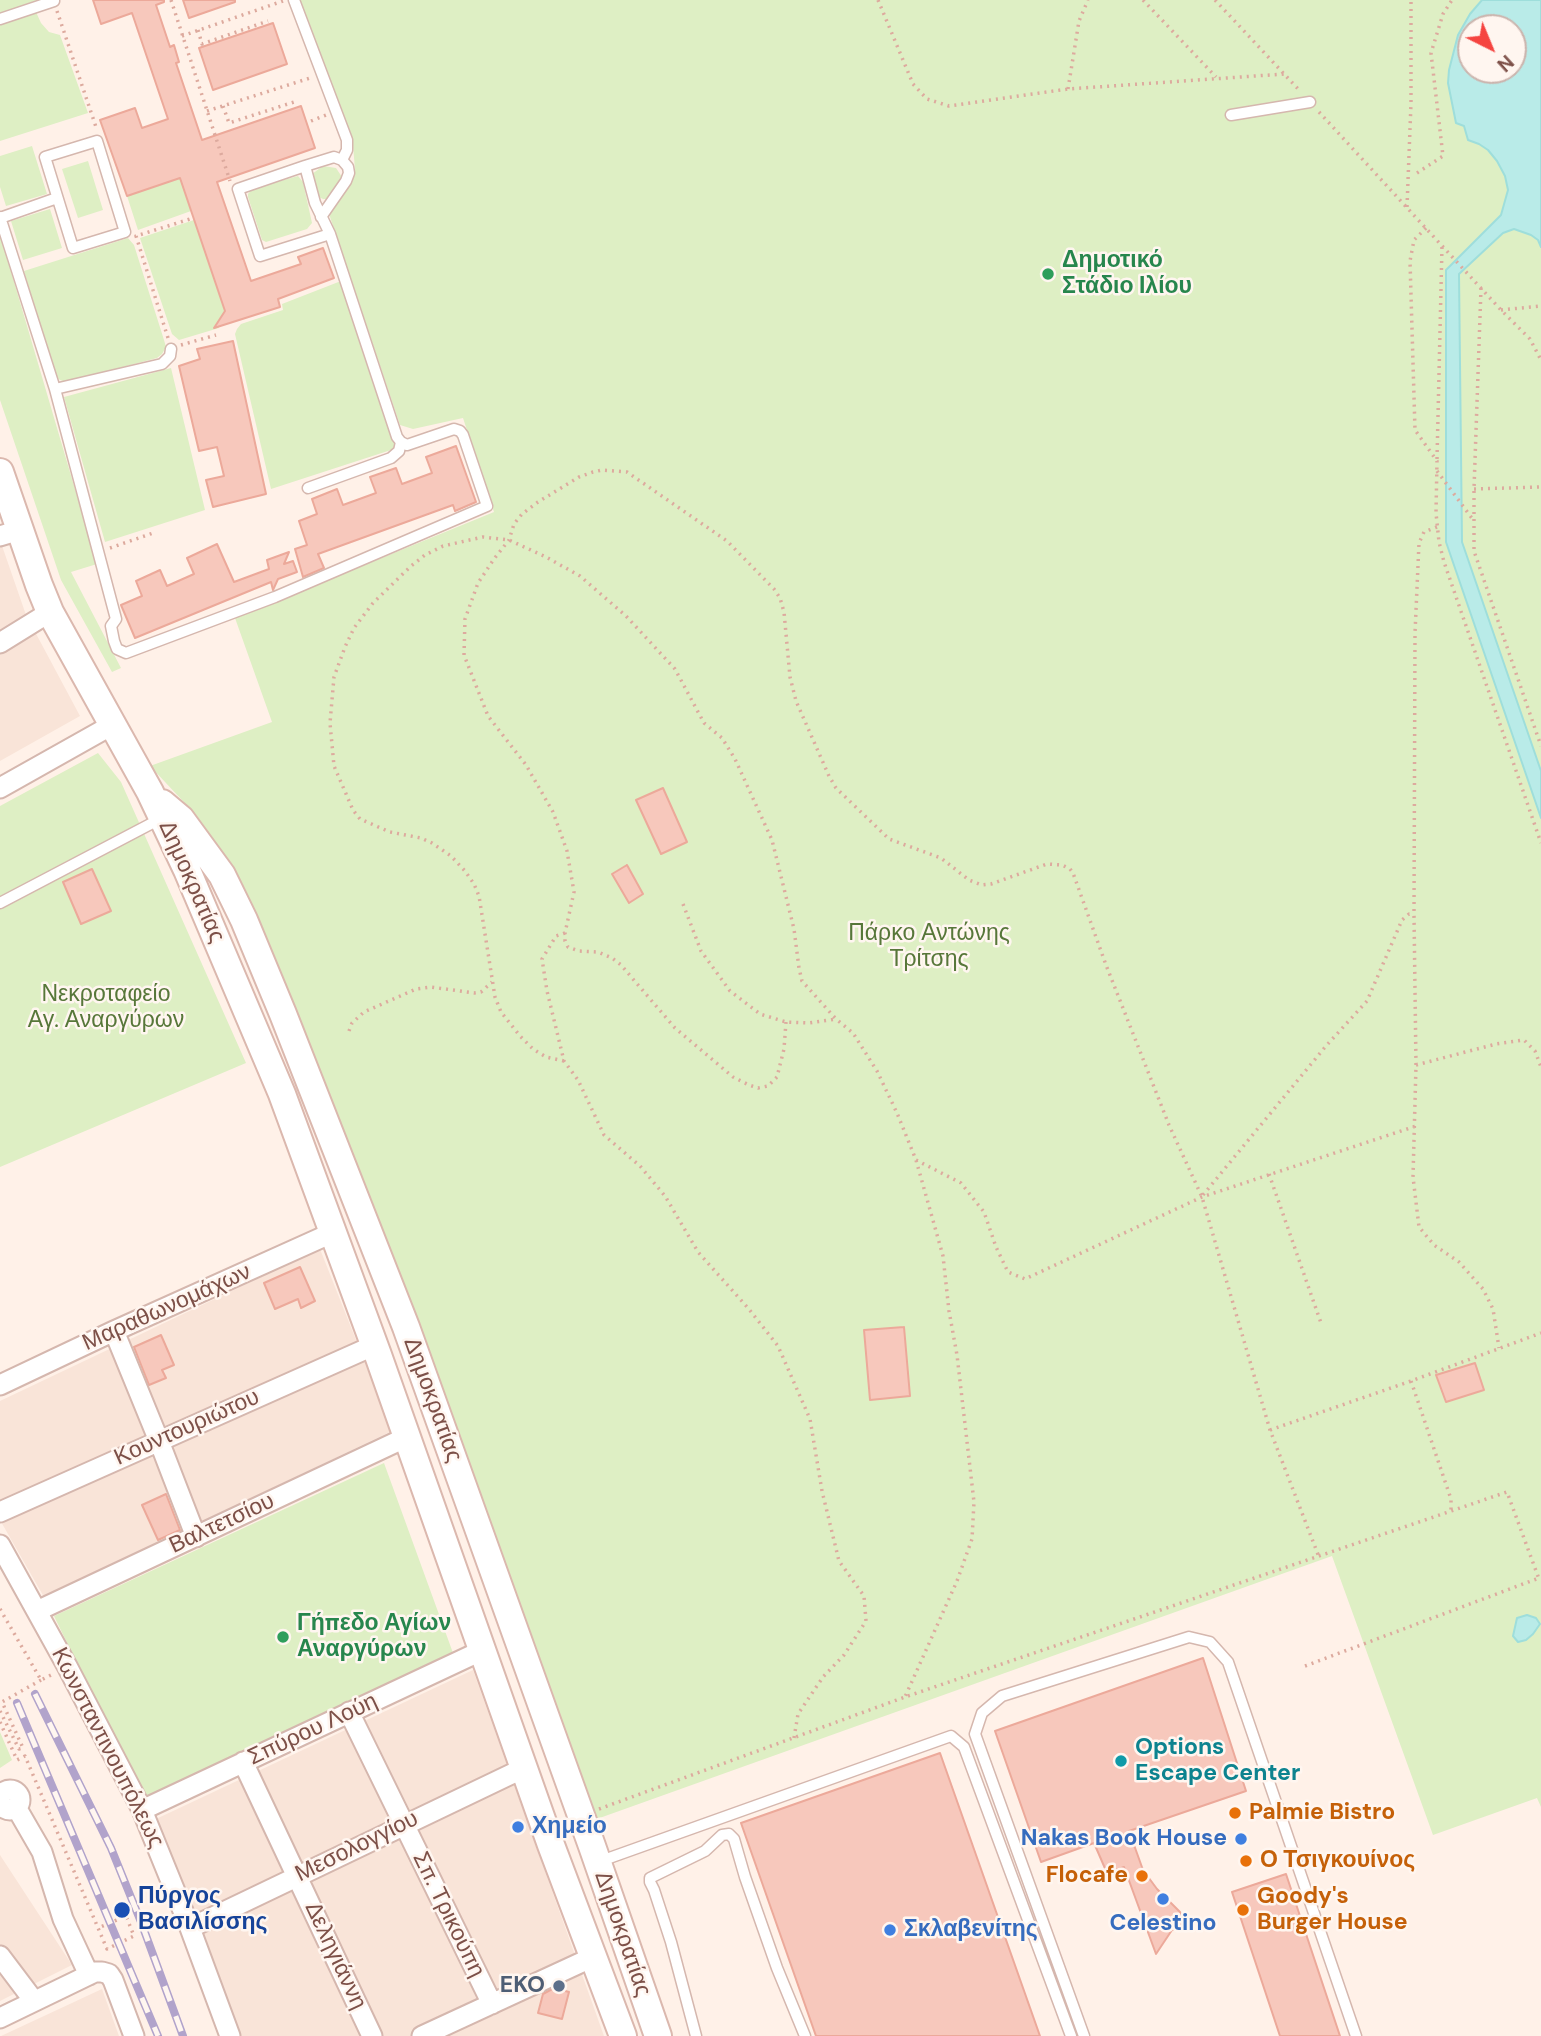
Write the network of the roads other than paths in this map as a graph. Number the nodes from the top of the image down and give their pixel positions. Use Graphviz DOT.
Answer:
graph roads {
  1 [pos="294,0"];
  2 [pos="54,1"];
  3 [pos="0,19"];
  4 [pos="1310,102"];
  5 [pos="1231,115"];
  6 [pos="342,160"];
  7 [pos="304,166"];
  8 [pos="57,198"];
  9 [pos="321,217"];
  10 [pos="0,218"];
  11 [pos="330,234"];
  12 [pos="171,349"];
  13 [pos="55,389"];
  14 [pos="401,442"];
  15 [pos="0,472"];
  16 [pos="308,488"];
  17 [pos="10,533"];
  18 [pos="50,612"];
  19 [pos="0,643"];
  20 [pos="112,725"];
  21 [pos="0,789"];
  22 [pos="150,792"];
  23 [pos="162,818"];
  24 [pos="0,903"];
  25 [pos="334,1232"];
  26 [pos="114,1331"];
  27 [pos="375,1345"];
  28 [pos="0,1385"];
  29 [pos="407,1437"];
  30 [pos="159,1441"];
  31 [pos="0,1511"];
  32 [pos="196,1537"];
  33 [pos="0,1545"];
  34 [pos="37,1611"];
  35 [pos="483,1650"];
  36 [pos="349,1712"];
  37 [pos="243,1762"];
  38 [pos="524,1768"];
  39 [pos="16,1807"];
  40 [pos="142,1810"];
  41 [pos="404,1824"];
  42 [pos="597,1862"];
  43 [pos="298,1876"];
  44 [pos="190,1928"];
  45 [pos="0,1956"];
  46 [pos="593,1957"];
  47 [pos="89,1975"];
  48 [pos="34,2001"];
  49 [pos="492,2004"];
  50 [pos="0,2018"];
  51 [pos="134,2036"];
  52 [pos="230,2036"];
  53 [pos="372,2036"];
  54 [pos="422,2036"];
  55 [pos="623,2036"];
  56 [pos="658,2036"];
  57 [pos="696,2036"];
  58 [pos="805,2036"];
  59 [pos="1070,2036"];
  60 [pos="1084,2036"];
  61 [pos="1356,2036"];
  1 -- 6 [label="lane"];
  2 -- 3 [label="lane"];
  4 -- 5 [label="lane"];
  6 -- 7 [label="lane"];
  6 -- 9 [label="lane"];
  7 -- 9 [label="lane"];
  7 -- 11 [label="lane"];
  8 -- 8 [label="lane"];
  8 -- 10 [label="lane"];
  9 -- 11 [label="lane"];
  10 -- 13 [label="lane"];
  11 -- 14 [label="lane"];
  12 -- 13 [label="lane"];
  13 -- 14 [label="lane"];
  14 -- 16 [label="lane"];
  15 -- 17 [label="main road, Δημοκρατίας"];
  17 -- 18 [label="main road, Δημοκρατίας"];
  18 -- 19 [label="street"];
  18 -- 20 [label="main road, Δημοκρατίας"];
  20 -- 21 [label="street"];
  20 -- 22 [label="main road, Δημοκρατίας"];
  22 -- 23 [label="main road, Δημοκρατίας"];
  22 -- 42 [label="main road, Δημοκρατίας"];
  23 -- 24 [label="lane"];
  23 -- 25 [label="main road, Δημοκρατίας"];
  25 -- 26 [label="street, Μαραθωνομάχων"];
  25 -- 27 [label="main road, Δημοκρατίας"];
  26 -- 28 [label="street, Μαραθωνομάχων"];
  26 -- 30 [label="street"];
  27 -- 29 [label="main road, Δημοκρατίας"];
  27 -- 30 [label="street, Κουντουριώτου"];
  29 -- 32 [label="street, Βαλτετσίου"];
  29 -- 35 [label="main road, Δημοκρατίας"];
  30 -- 31 [label="street, Κουντουριώτου"];
  30 -- 32 [label="street"];
  32 -- 34 [label="street, Βαλτετσίου"];
  33 -- 34 [label="street, Κωνσταντινουπόλεως"];
  34 -- 40 [label="street, Κωνσταντινουπόλεως"];
  35 -- 36 [label="street, Σπύρου Λούη"];
  35 -- 38 [label="main road, Δημοκρατίας"];
  36 -- 37 [label="street, Σπύρου Λούη"];
  36 -- 41 [label="street, Σπ. Τρικούπη"];
  37 -- 40 [label="street, Σπύρου Λούη"];
  37 -- 43 [label="street, Δεληγιάννη"];
  38 -- 41 [label="street, Μεσολογγίου"];
  38 -- 46 [label="main road, Δημοκρατίας"];
  39 -- 47 [label="street"];
  40 -- 44 [label="street, Κωνσταντινουπόλεως"];
  41 -- 43 [label="street, Μεσολογγίου"];
  41 -- 49 [label="street, Σπ. Τρικούπη"];
  42 -- 56 [label="main road, Δημοκρατίας"];
  42 -- 59 [label="lane"];
  43 -- 44 [label="street, Μεσολογγίου"];
  43 -- 53 [label="street, Δεληγιάννη"];
  44 -- 52 [label="street, Κωνσταντινουπόλεως"];
  45 -- 48 [label="street"];
  46 -- 49 [label="street"];
  46 -- 55 [label="main road, Δημοκρατίας"];
  47 -- 48 [label="street"];
  47 -- 51 [label="street"];
  48 -- 50 [label="street"];
  49 -- 54 [label="street"];
  57 -- 58 [label="lane"];
  60 -- 61 [label="lane"];
}
